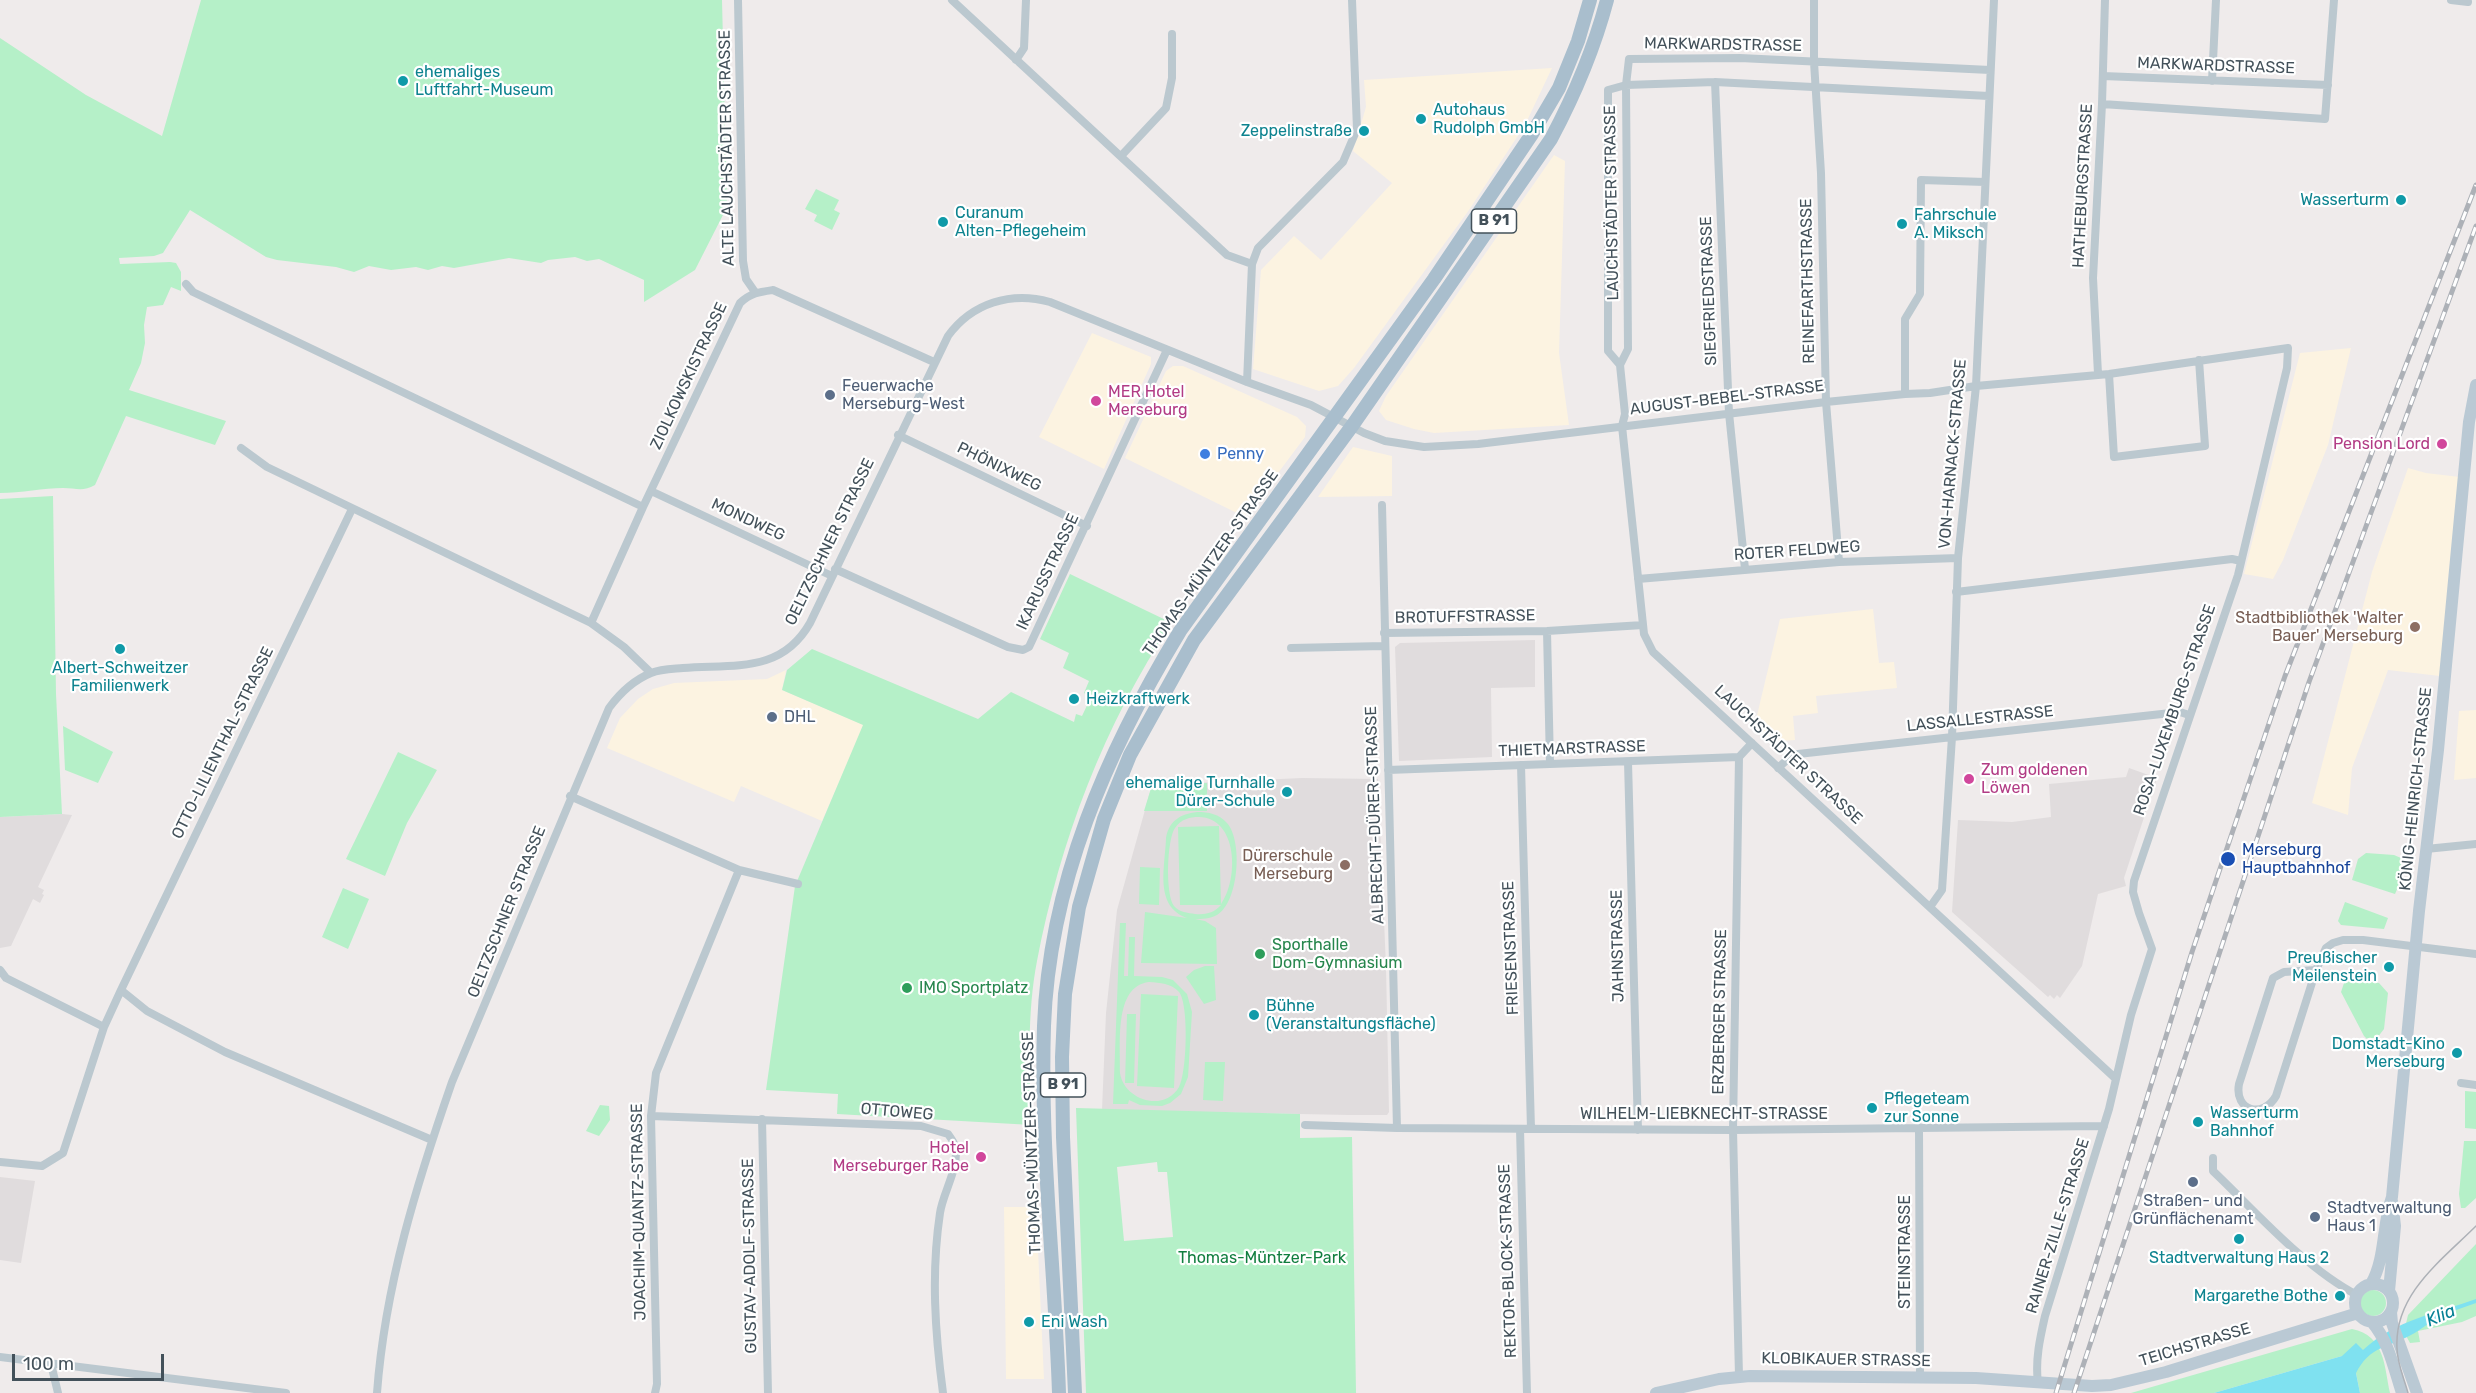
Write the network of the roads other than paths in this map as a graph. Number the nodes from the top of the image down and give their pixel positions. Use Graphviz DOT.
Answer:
graph roads {
  1 [pos="738,0"];
  2 [pos="952,0"];
  3 [pos="1026,0"];
  4 [pos="1352,0"];
  5 [pos="1590,0"];
  6 [pos="1607,0"];
  7 [pos="1814,0"];
  8 [pos="1994,0"];
  9 [pos="2105,0"];
  10 [pos="2216,0"];
  11 [pos="2334,0"];
  12 [pos="2451,0"];
  13 [pos="2468,2"];
  14 [pos="1172,34"];
  15 [pos="1016,60"];
  16 [pos="1814,62"];
  17 [pos="1990,70"];
  18 [pos="2103,76"];
  19 [pos="2212,81"];
  20 [pos="1714,82"];
  21 [pos="2328,84"];
  22 [pos="1626,85"];
  23 [pos="1817,88"];
  24 [pos="1989,96"];
  25 [pos="2102,104"];
  26 [pos="1121,156"];
  27 [pos="1985,182"];
  28 [pos="1252,264"];
  29 [pos="186,284"];
  30 [pos="755,292"];
  31 [pos="2288,348"];
  32 [pos="1167,350"];
  33 [pos="2199,360"];
  34 [pos="934,362"];
  35 [pos="1620,365"];
  36 [pos="2098,374"];
  37 [pos="2109,374"];
  38 [pos="1247,382"];
  39 [pos="2476,385"];
  40 [pos="1976,386"];
  41 [pos="1905,394"];
  42 [pos="1826,402"];
  43 [pos="1729,413"];
  44 [pos="1335,417"];
  45 [pos="1352,426"];
  46 [pos="1622,426"];
  47 [pos="898,435"];
  48 [pos="241,448"];
  49 [pos="2471,460"];
  50 [pos="651,491"];
  51 [pos="1382,505"];
  52 [pos="643,507"];
  53 [pos="352,509"];
  54 [pos="1087,526"];
  55 [pos="1958,558"];
  56 [pos="2241,561"];
  57 [pos="1839,562"];
  58 [pos="1745,569"];
  59 [pos="834,572"];
  60 [pos="1638,579"];
  61 [pos="1956,592"];
  62 [pos="591,623"];
  63 [pos="1643,625"];
  64 [pos="1547,631"];
  65 [pos="1384,633"];
  66 [pos="1384,646"];
  67 [pos="1291,648"];
  68 [pos="651,673"];
  69 [pos="2189,715"];
  70 [pos="1952,737"];
  71 [pos="1752,743"];
  72 [pos="1738,757"];
  73 [pos="1628,762"];
  74 [pos="1550,764"];
  75 [pos="1521,765"];
  76 [pos="1778,768"];
  77 [pos="1388,770"];
  78 [pos="570,796"];
  79 [pos="2476,844"];
  80 [pos="2426,849"];
  81 [pos="739,870"];
  82 [pos="798,884"];
  83 [pos="1930,907"];
  84 [pos="2416,947"];
  85 [pos="2476,954"];
  86 [pos="0,970"];
  87 [pos="2316,970"];
  88 [pos="121,990"];
  89 [pos="104,1027"];
  90 [pos="2115,1078"];
  91 [pos="2461,1083"];
  92 [pos="2476,1085"];
  93 [pos="651,1116"];
  94 [pos="762,1119"];
  95 [pos="1305,1125"];
  96 [pos="2104,1126"];
  97 [pos="1919,1127"];
  98 [pos="1397,1128"];
  99 [pos="1520,1129"];
  100 [pos="1531,1129"];
  101 [pos="1638,1130"];
  102 [pos="1733,1130"];
  103 [pos="432,1140"];
  104 [pos="2213,1158"];
  105 [pos="0,1161"];
  106 [pos="2391,1197"];
  107 [pos="2371,1284"];
  108 [pos="2389,1291"];
  109 [pos="2357,1295"];
  110 [pos="2391,1312"];
  111 [pos="2358,1313"];
  112 [pos="2372,1322"];
  113 [pos="0,1357"];
  114 [pos="51,1364"];
  115 [pos="1739,1376"];
  116 [pos="1920,1377"];
  117 [pos="213,1383"];
  118 [pos="2038,1388"];
  119 [pos="58,1393"];
  120 [pos="213,1393"];
  121 [pos="286,1393"];
  122 [pos="377,1393"];
  123 [pos="655,1393"];
  124 [pos="768,1393"];
  125 [pos="943,1393"];
  126 [pos="1059,1393"];
  127 [pos="1075,1393"];
  128 [pos="1527,1393"];
  129 [pos="1656,1393"];
  130 [pos="2402,1393"];
  131 [pos="2417,1393"];
  1 -- 30 [label="street, ALTE LAUCHSTÄDTER STRASSE"];
  2 -- 15 [label="street"];
  3 -- 15 [label="street"];
  4 -- 28 [label="street"];
  5 -- 44 [label="main road, THOMAS-MÜNTZER-STRASSE / B 91"];
  6 -- 45 [label="main road, THOMAS-MÜNTZER-STRASSE / B 91"];
  7 -- 16 [label="street, REINEFARTHSTRASSE"];
  8 -- 17 [label="street, VON-HARNACK-STRASSE"];
  9 -- 18 [label="street, HATHEBURGSTRASSE"];
  10 -- 19 [label="street"];
  11 -- 21 [label="street"];
  12 -- 13 [label="street"];
  14 -- 26 [label="street"];
  15 -- 26 [label="street"];
  16 -- 17 [label="street, MARKWARDSTRASSE"];
  16 -- 22 [label="street, MARKWARDSTRASSE"];
  16 -- 23 [label="street, REINEFARTHSTRASSE"];
  17 -- 24 [label="street, VON-HARNACK-STRASSE"];
  18 -- 19 [label="street, MARKWARDSTRASSE"];
  18 -- 25 [label="street, HATHEBURGSTRASSE"];
  19 -- 21 [label="street, MARKWARDSTRASSE"];
  20 -- 22 [label="street"];
  20 -- 23 [label="street"];
  20 -- 43 [label="street, SIEGFRIEDSTRASSE"];
  21 -- 25 [label="street"];
  22 -- 35 [label="street, LAUCHSTÄDTER STRASSE"];
  22 -- 35 [label="street, LAUCHSTÄDTER STRASSE"];
  23 -- 24 [label="street"];
  23 -- 42 [label="street, REINEFARTHSTRASSE"];
  24 -- 27 [label="street, VON-HARNACK-STRASSE"];
  25 -- 36 [label="street, HATHEBURGSTRASSE"];
  26 -- 28 [label="street"];
  27 -- 40 [label="street, VON-HARNACK-STRASSE"];
  27 -- 41 [label="street"];
  28 -- 38 [label="street"];
  29 -- 52 [label="street"];
  30 -- 34 [label="street"];
  30 -- 50 [label="street, ZIOLKOWSKISTRASSE"];
  31 -- 33 [label="street, AUGUST-BEBEL-STRASSE"];
  31 -- 56 [label="street, ROSA-LUXEMBURG-STRASSE"];
  32 -- 34 [label="street, OELTZSCHNER STRASSE"];
  32 -- 38 [label="street, OELTZSCHNER STRASSE"];
  32 -- 54 [label="street, IKARUSSTRASSE"];
  33 -- 37 [label="street, AUGUST-BEBEL-STRASSE"];
  33 -- 37 [label="street"];
  34 -- 47 [label="street, OELTZSCHNER STRASSE"];
  35 -- 46 [label="street, LAUCHSTÄDTER STRASSE"];
  36 -- 37 [label="street, AUGUST-BEBEL-STRASSE"];
  36 -- 40 [label="street, AUGUST-BEBEL-STRASSE"];
  38 -- 44 [label="street, OELTZSCHNER STRASSE"];
  39 -- 49 [label="main road, KÖNIG-HEINRICH-STRASSE"];
  40 -- 41 [label="street, AUGUST-BEBEL-STRASSE"];
  40 -- 55 [label="street, VON-HARNACK-STRASSE"];
  41 -- 42 [label="street, AUGUST-BEBEL-STRASSE"];
  42 -- 43 [label="street, AUGUST-BEBEL-STRASSE"];
  42 -- 57 [label="street, REINEFARTHSTRASSE"];
  43 -- 46 [label="street, AUGUST-BEBEL-STRASSE"];
  43 -- 58 [label="street, SIEGFRIEDSTRASSE"];
  44 -- 45 [label="street, OELTZSCHNER STRASSE"];
  44 -- 126 [label="main road, THOMAS-MÜNTZER-STRASSE / B 91"];
  45 -- 46 [label="street, AUGUST-BEBEL-STRASSE"];
  45 -- 127 [label="main road, THOMAS-MÜNTZER-STRASSE / B 91"];
  46 -- 60 [label="street, LAUCHSTÄDTER STRASSE"];
  47 -- 54 [label="street, PHÖNIXWEG"];
  47 -- 59 [label="street, OELTZSCHNER STRASSE"];
  48 -- 53 [label="street"];
  49 -- 80 [label="main road, KÖNIG-HEINRICH-STRASSE"];
  50 -- 52 [label="street, ZIOLKOWSKISTRASSE"];
  50 -- 59 [label="street, MONDWEG"];
  51 -- 65 [label="street, ALBRECHT-DÜRER-STRASSE"];
  52 -- 62 [label="street, ZIOLKOWSKISTRASSE"];
  53 -- 62 [label="street"];
  53 -- 88 [label="street, OTTO-LILIENTHAL-STRASSE"];
  54 -- 59 [label="street, IKARUSSTRASSE"];
  55 -- 57 [label="street, ROTER FELDWEG"];
  55 -- 61 [label="street, VON-HARNACK-STRASSE"];
  56 -- 61 [label="street"];
  56 -- 69 [label="street, ROSA-LUXEMBURG-STRASSE"];
  57 -- 58 [label="street, ROTER FELDWEG"];
  58 -- 60 [label="street, ROTER FELDWEG"];
  59 -- 68 [label="street, OELTZSCHNER STRASSE"];
  60 -- 63 [label="street, LAUCHSTÄDTER STRASSE"];
  61 -- 70 [label="street, VON-HARNACK-STRASSE"];
  62 -- 68 [label="street"];
  63 -- 64 [label="street, BROTUFFSTRASSE"];
  63 -- 71 [label="street, LAUCHSTÄDTER STRASSE"];
  64 -- 65 [label="street, BROTUFFSTRASSE"];
  64 -- 74 [label="street, BROTUFFSTRASSE"];
  65 -- 66 [label="street, ALBRECHT-DÜRER-STRASSE"];
  66 -- 67 [label="street"];
  66 -- 77 [label="street, ALBRECHT-DÜRER-STRASSE"];
  68 -- 78 [label="street, OELTZSCHNER STRASSE"];
  69 -- 70 [label="street, LASSALLESTRASSE"];
  69 -- 90 [label="street, ROSA-LUXEMBURG-STRASSE"];
  70 -- 76 [label="street, LASSALLESTRASSE"];
  70 -- 83 [label="street, VON-HARNACK-STRASSE"];
  71 -- 72 [label="street"];
  71 -- 76 [label="street, LAUCHSTÄDTER STRASSE"];
  72 -- 73 [label="street, THIETMARSTRASSE"];
  72 -- 102 [label="street, ERZBERGER STRASSE"];
  73 -- 74 [label="street, THIETMARSTRASSE"];
  73 -- 101 [label="street, JAHNSTRASSE"];
  74 -- 75 [label="street, THIETMARSTRASSE"];
  75 -- 77 [label="street, THIETMARSTRASSE"];
  75 -- 100 [label="street, FRIESENSTRASSE"];
  76 -- 83 [label="street, LAUCHSTÄDTER STRASSE"];
  77 -- 98 [label="street, ALBRECHT-DÜRER-STRASSE"];
  78 -- 81 [label="street"];
  78 -- 103 [label="street, OELTZSCHNER STRASSE"];
  79 -- 80 [label="street"];
  80 -- 84 [label="main road, KÖNIG-HEINRICH-STRASSE"];
  81 -- 82 [label="street"];
  81 -- 93 [label="street, JOACHIM-QUANTZ-STRASSE"];
  83 -- 90 [label="street, LAUCHSTÄDTER STRASSE"];
  84 -- 85 [label="street"];
  84 -- 87 [label="street"];
  84 -- 106 [label="main road, KÖNIG-HEINRICH-STRASSE"];
  86 -- 89 [label="street"];
  87 -- 87 [label="street"];
  88 -- 89 [label="street, OTTO-LILIENTHAL-STRASSE"];
  88 -- 103 [label="street"];
  89 -- 105 [label="street, OTTO-LILIENTHAL-STRASSE"];
  90 -- 96 [label="street, RAINER-ZILLE-STRASSE"];
  91 -- 92 [label="street"];
  93 -- 94 [label="street, OTTOWEG"];
  93 -- 123 [label="street, JOACHIM-QUANTZ-STRASSE"];
  94 -- 124 [label="street, GUSTAV-ADOLF-STRASSE"];
  94 -- 125 [label="street, OTTOWEG"];
  95 -- 98 [label="street, WILHELM-LIEBKNECHT-STRASSE"];
  96 -- 97 [label="street, WILHELM-LIEBKNECHT-STRASSE"];
  96 -- 118 [label="street, RAINER-ZILLE-STRASSE"];
  97 -- 102 [label="street, WILHELM-LIEBKNECHT-STRASSE"];
  97 -- 116 [label="street, STEINSTRASSE"];
  98 -- 99 [label="street, WILHELM-LIEBKNECHT-STRASSE"];
  99 -- 100 [label="street, WILHELM-LIEBKNECHT-STRASSE"];
  99 -- 128 [label="street, REKTOR-BLOCK-STRASSE"];
  100 -- 101 [label="street, WILHELM-LIEBKNECHT-STRASSE"];
  101 -- 102 [label="street, WILHELM-LIEBKNECHT-STRASSE"];
  102 -- 115 [label="street, ERZBERGER STRASSE"];
  103 -- 122 [label="street, OELTZSCHNER STRASSE"];
  104 -- 109 [label="street"];
  106 -- 107 [label="main road, KÖNIG-HEINRICH-STRASSE"];
  106 -- 108 [label="main road, KÖNIG-HEINRICH-STRASSE"];
  107 -- 108 [label="main road"];
  107 -- 109 [label="main road"];
  108 -- 110 [label="main road"];
  109 -- 111 [label="main road"];
  110 -- 112 [label="main road"];
  110 -- 131 [label="main road"];
  111 -- 112 [label="main road"];
  111 -- 118 [label="main road, TEICHSTRASSE"];
  112 -- 130 [label="main road"];
  113 -- 114 [label="street"];
  114 -- 117 [label="street"];
  114 -- 119 [label="street"];
  115 -- 116 [label="main road, KLOBIKAUER STRASSE"];
  115 -- 129 [label="main road, KLOBIKAUER STRASSE"];
  116 -- 118 [label="main road, KLOBIKAUER STRASSE"];
  117 -- 120 [label="street"];
  117 -- 121 [label="street"];
}
